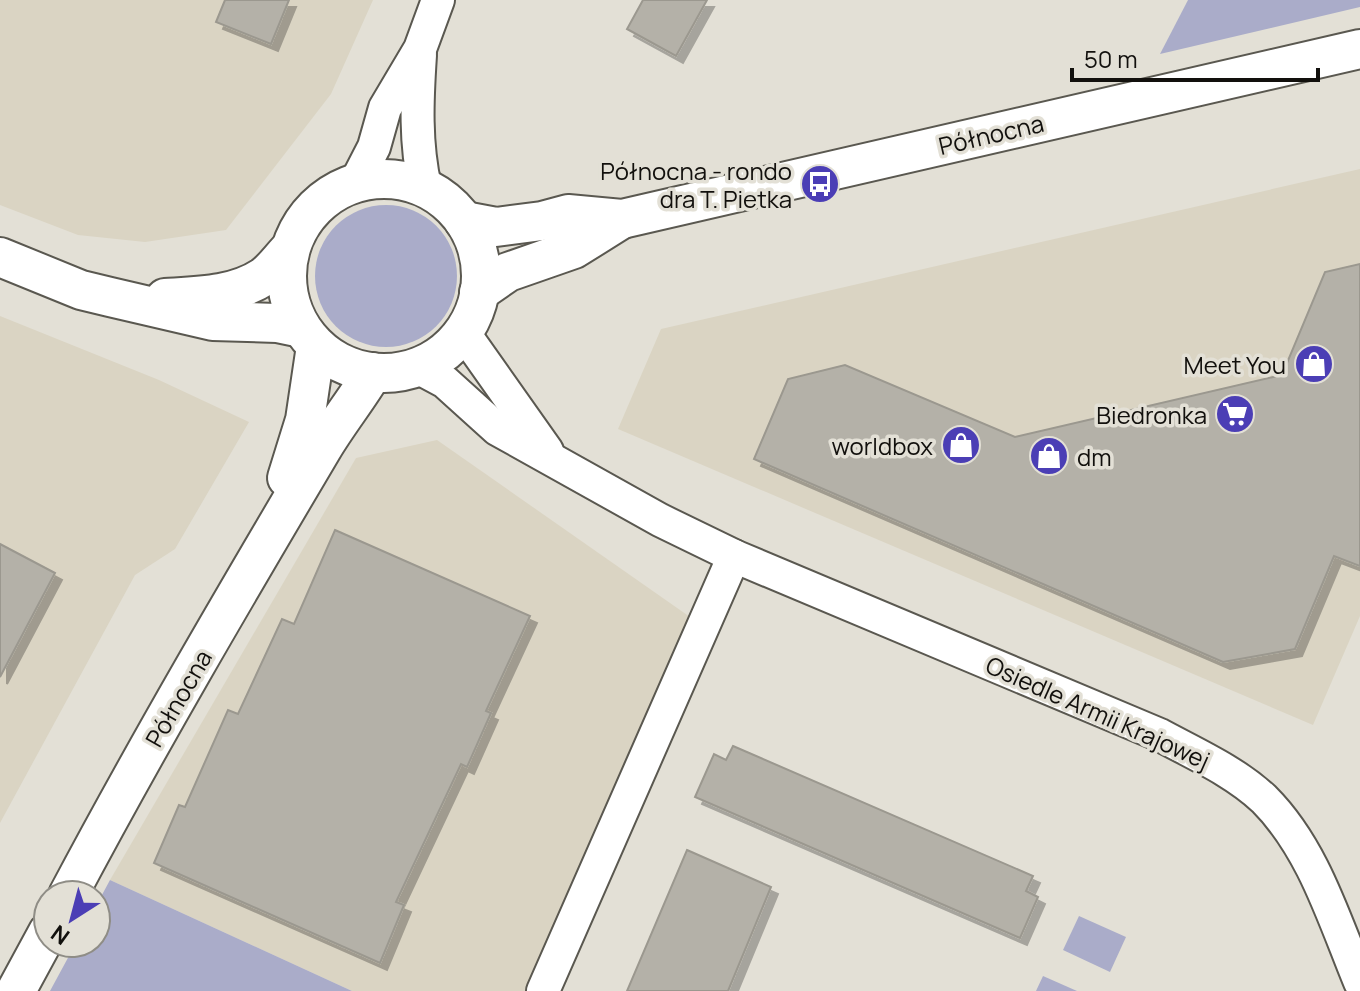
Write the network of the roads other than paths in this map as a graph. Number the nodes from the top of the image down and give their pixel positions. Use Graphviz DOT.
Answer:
graph roads {
  1 [pos="438,0"];
  2 [pos="420,49"];
  3 [pos="1360,49"];
  4 [pos="356,182"];
  5 [pos="425,187"];
  6 [pos="622,219"];
  7 [pos="464,221"];
  8 [pos="290,249"];
  9 [pos="0,257"];
  10 [pos="479,292"];
  11 [pos="126,301"];
  12 [pos="463,332"];
  13 [pos="309,337"];
  14 [pos="417,367"];
  15 [pos="373,372"];
  16 [pos="551,457"];
  17 [pos="269,538"];
  18 [pos="734,556"];
  19 [pos="76,879"];
  20 [pos="33,959"];
  21 [pos="1360,982"];
  22 [pos="16,991"];
  23 [pos="543,991"];
  1 -- 2 [label="street"];
  2 -- 4 [label="street"];
  2 -- 5 [label="street"];
  3 -- 6 [label="street, Północna"];
  4 -- 5 [label="street"];
  4 -- 8 [label="street"];
  5 -- 7 [label="street"];
  6 -- 7 [label="street"];
  6 -- 10 [label="street"];
  7 -- 10 [label="street"];
  8 -- 11 [label="street"];
  8 -- 13 [label="street"];
  9 -- 11 [label="street"];
  10 -- 12 [label="street"];
  11 -- 13 [label="street"];
  12 -- 14 [label="street"];
  12 -- 16 [label="street, Osiedle Armii Krajowej"];
  13 -- 15 [label="street"];
  13 -- 17 [label="street"];
  14 -- 15 [label="street"];
  14 -- 16 [label="street, Osiedle Armii Krajowej"];
  15 -- 17 [label="street"];
  16 -- 18 [label="street, Osiedle Armii Krajowej"];
  17 -- 19 [label="street, Północna"];
  18 -- 21 [label="street, Osiedle Armii Krajowej"];
  18 -- 23 [label="street"];
  20 -- 22 [label="street"];
}
